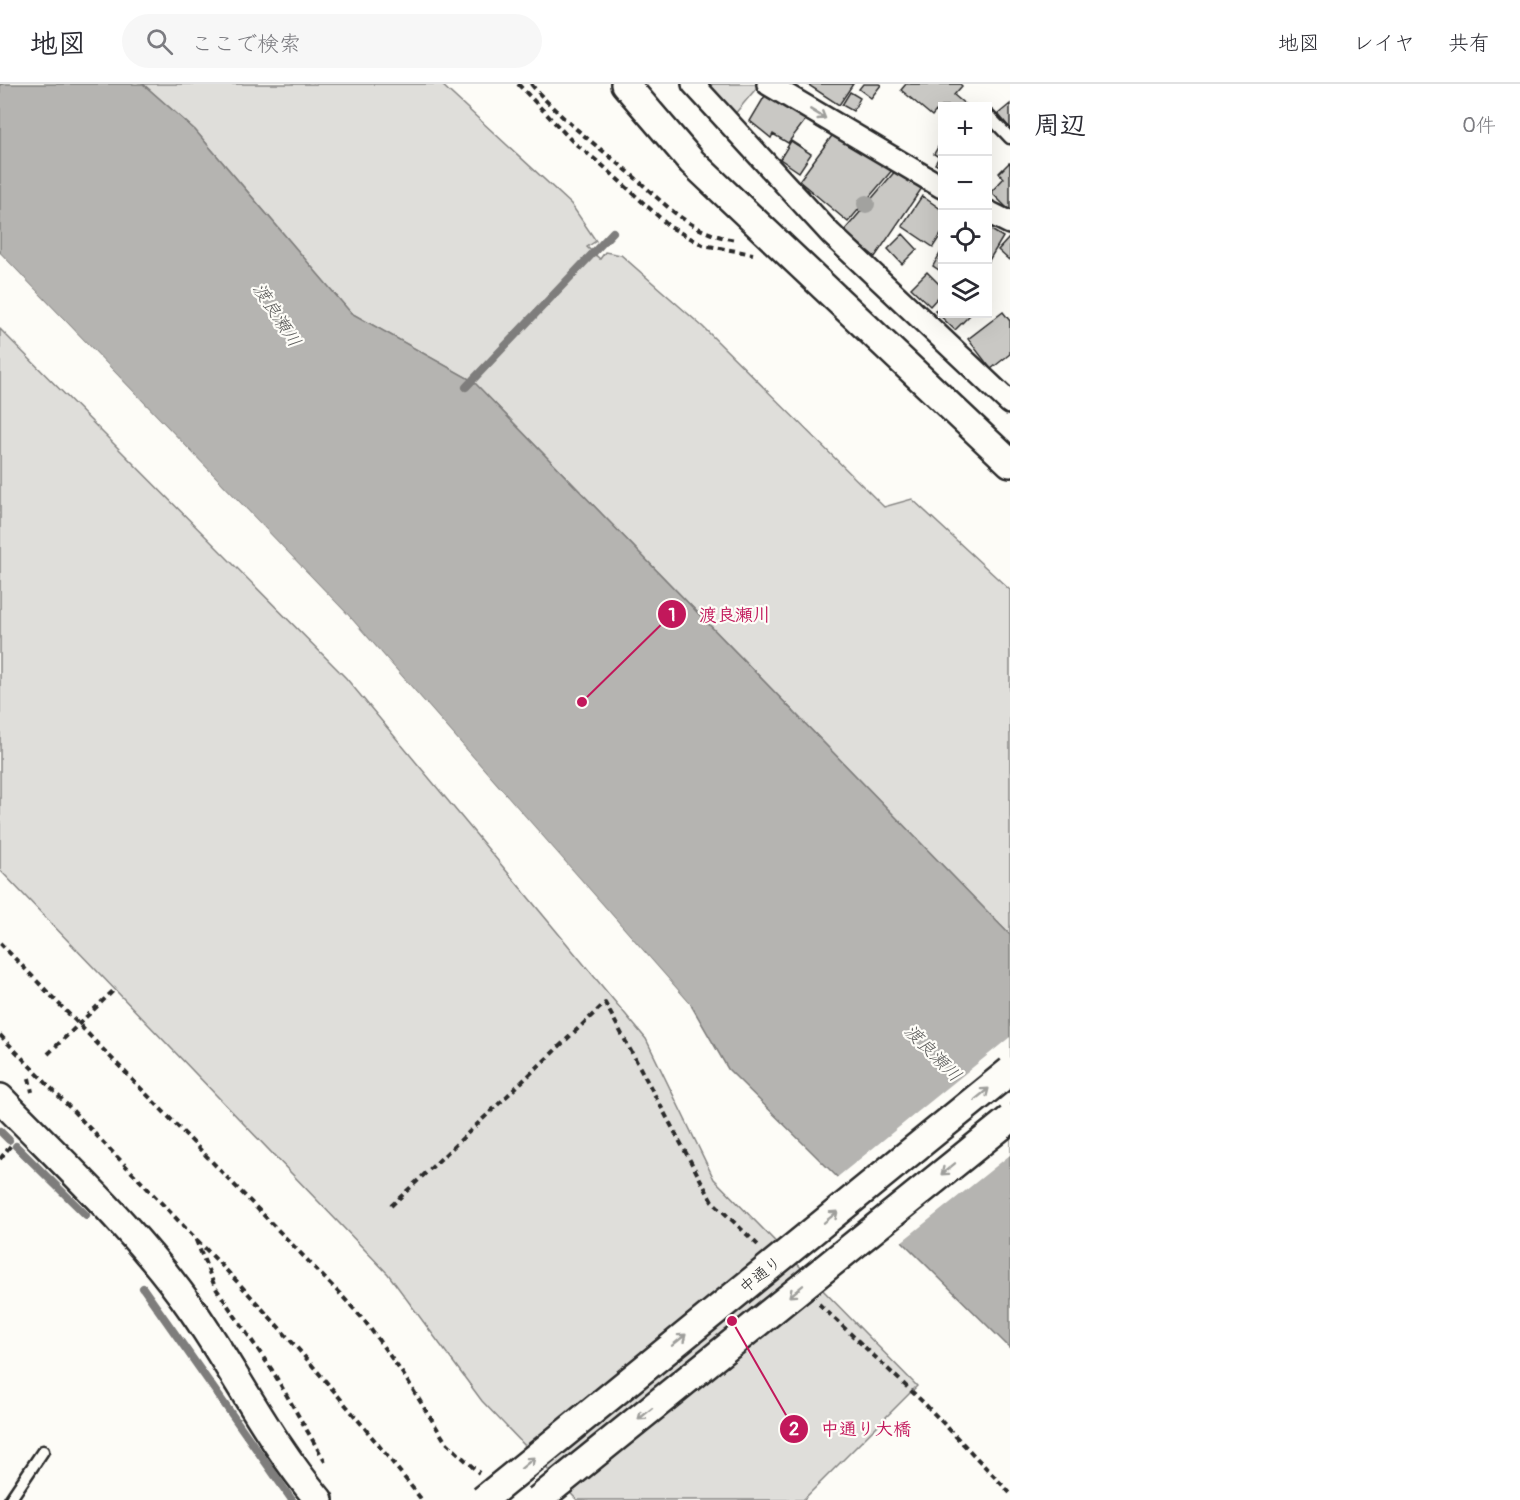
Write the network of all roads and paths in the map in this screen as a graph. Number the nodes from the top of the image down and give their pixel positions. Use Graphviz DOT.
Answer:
graph roads {
  1 [pos="518,84"];
  2 [pos="531,84"];
  3 [pos="625,84"];
  4 [pos="693,84"];
  5 [pos="768,84"];
  6 [pos="992,119"];
  7 [pos="1010,138"];
  8 [pos="938,185"];
  9 [pos="992,214"];
  10 [pos="1010,223"];
  11 [pos="746,241"];
  12 [pos="759,254"];
  13 [pos="1009,400"];
  14 [pos="1010,464"];
  15 [pos="0,943"];
  16 [pos="116,988"];
  17 [pos="80,1023"];
  18 [pos="622,1030"];
  19 [pos="48,1054"];
  20 [pos="1010,1071"];
  21 [pos="0,1098"];
  22 [pos="1010,1119"];
  23 [pos="10,1147"];
  24 [pos="0,1159"];
  25 [pos="391,1206"];
  26 [pos="195,1238"];
  27 [pos="43,1450"];
  28 [pos="482,1488"];
  29 [pos="10,1500"];
  30 [pos="319,1500"];
  31 [pos="422,1500"];
  32 [pos="538,1500"];
  1 -- 12 [label="path"];
  2 -- 11 [label="path"];
  3 -- 14 [label="street"];
  4 -- 13 [label="street"];
  5 -- 8 [label="street, one-way"];
  6 -- 7 [label="lane"];
  9 -- 10 [label="street"];
  15 -- 17 [label="path"];
  16 -- 17 [label="path"];
  17 -- 19 [label="path"];
  17 -- 28 [label="path"];
  18 -- 25 [label="path"];
  28 -- 20 [label="street, 中通り, one-way, bridge"];
  21 -- 30 [label="street"];
  22 -- 32 [label="street, one-way, bridge"];
  23 -- 24 [label="path"];
  26 -- 31 [label="path"];
  27 -- 29 [label="lane"];
}
